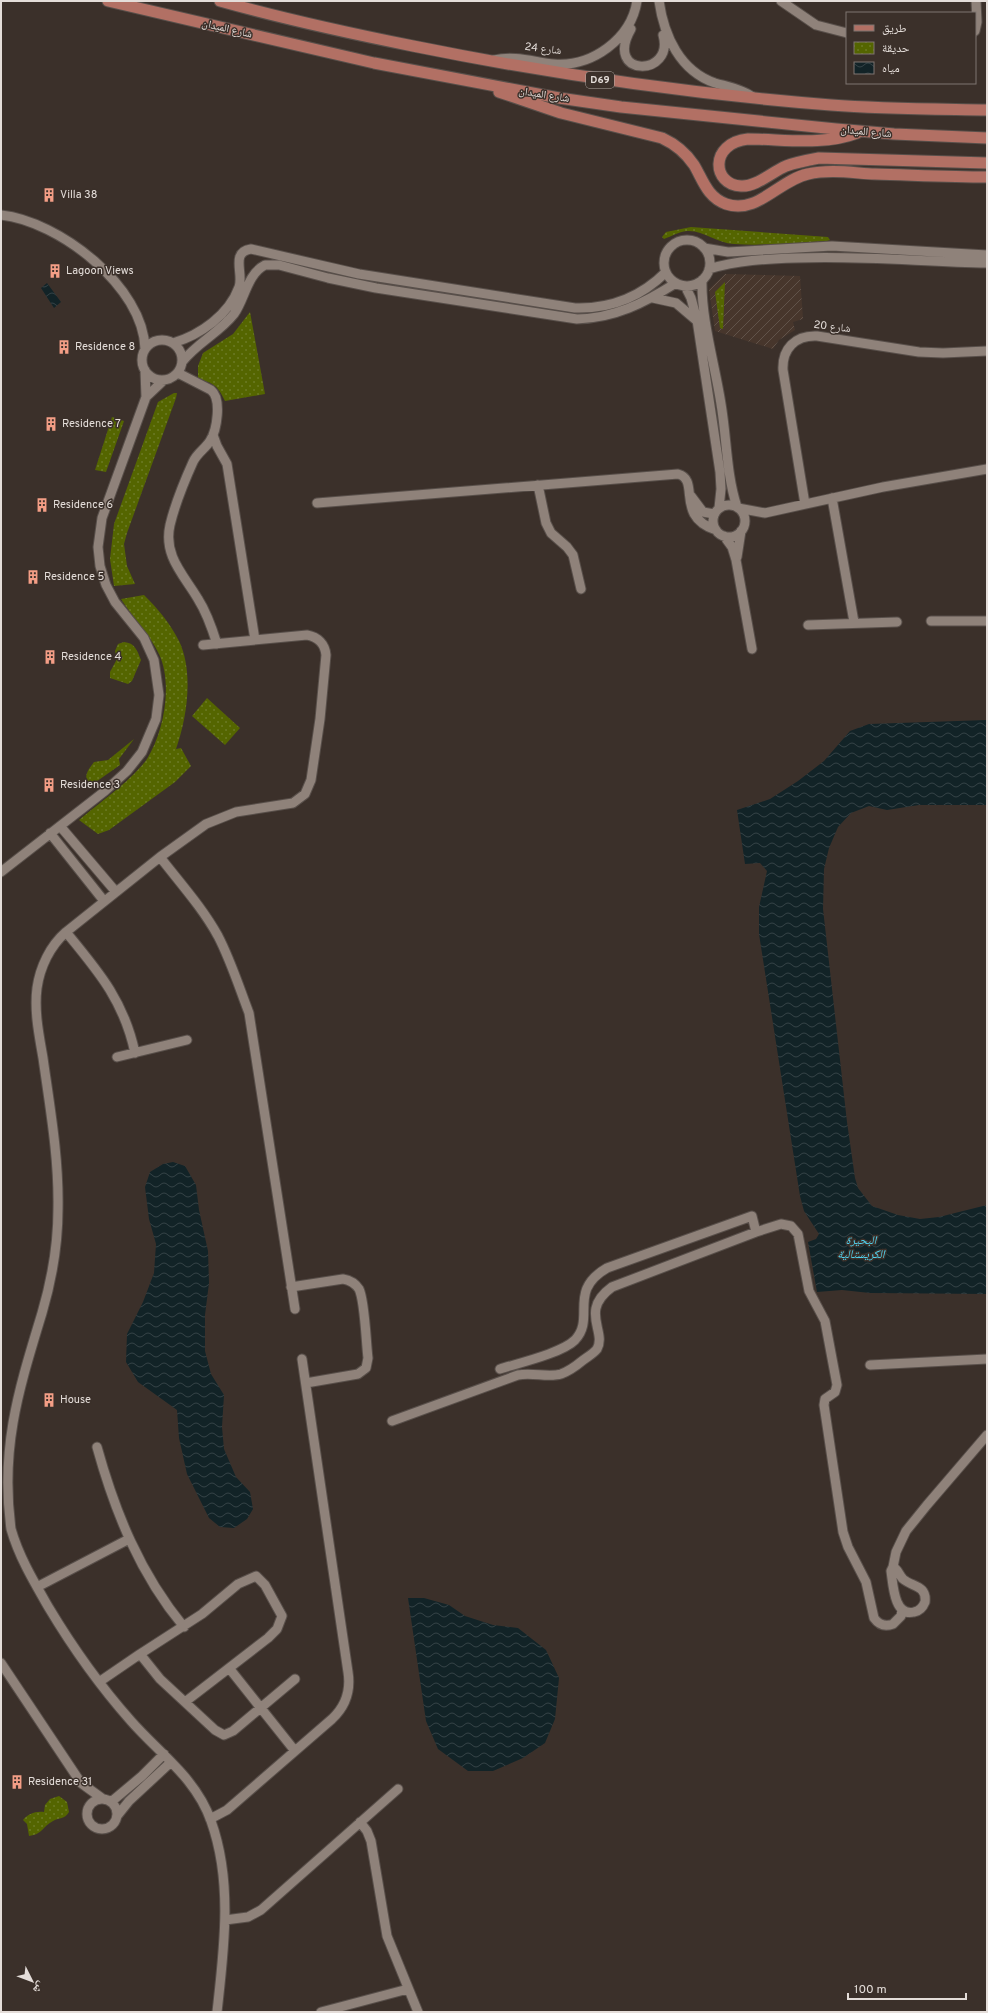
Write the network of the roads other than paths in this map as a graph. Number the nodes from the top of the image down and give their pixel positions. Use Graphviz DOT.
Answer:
graph roads {
  1 [pos="108,1"];
  2 [pos="220,1"];
  3 [pos="637,1"];
  4 [pos="659,1"];
  5 [pos="781,1"];
  6 [pos="972,1"];
  7 [pos="976,1"];
  8 [pos="972,12"];
  9 [pos="976,12"];
  10 [pos="661,14"];
  11 [pos="633,15"];
  12 [pos="846,33"];
  13 [pos="488,61"];
  14 [pos="492,87"];
  15 [pos="753,97"];
  16 [pos="987,110"];
  17 [pos="861,131"];
  18 [pos="987,138"];
  19 [pos="987,163"];
  20 [pos="987,177"];
  21 [pos="1,215"];
  22 [pos="704,248"];
  23 [pos="987,255"];
  24 [pos="987,263"];
  25 [pos="709,269"];
  26 [pos="666,272"];
  27 [pos="241,276"];
  28 [pos="702,280"];
  29 [pos="676,283"];
  30 [pos="685,286"];
  31 [pos="653,298"];
  32 [pos="697,320"];
  33 [pos="221,325"];
  34 [pos="142,327"];
  35 [pos="191,336"];
  36 [pos="161,340"];
  37 [pos="173,343"];
  38 [pos="145,349"];
  39 [pos="987,351"];
  40 [pos="182,362"];
  41 [pos="145,370"];
  42 [pos="178,373"];
  43 [pos="164,380"];
  44 [pos="146,397"];
  45 [pos="721,405"];
  46 [pos="710,407"];
  47 [pos="213,435"];
  48 [pos="204,449"];
  49 [pos="219,450"];
  50 [pos="987,469"];
  51 [pos="538,485"];
  52 [pos="690,495"];
  53 [pos="832,498"];
  54 [pos="317,503"];
  55 [pos="806,504"];
  56 [pos="738,507"];
  57 [pos="717,511"];
  58 [pos="765,513"];
  59 [pos="743,528"];
  60 [pos="716,530"];
  61 [pos="724,536"];
  62 [pos="736,560"];
  63 [pos="581,590"];
  64 [pos="931,621"];
  65 [pos="987,621"];
  66 [pos="854,622"];
  67 [pos="896,622"];
  68 [pos="808,625"];
  69 [pos="255,640"];
  70 [pos="217,644"];
  71 [pos="203,645"];
  72 [pos="752,649"];
  73 [pos="60,826"];
  74 [pos="50,833"];
  75 [pos="160,857"];
  76 [pos="89,860"];
  77 [pos="79,869"];
  78 [pos="1,872"];
  79 [pos="116,892"];
  80 [pos="104,901"];
  81 [pos="66,932"];
  82 [pos="187,1040"];
  83 [pos="135,1053"];
  84 [pos="117,1057"];
  85 [pos="756,1232"];
  86 [pos="291,1287"];
  87 [pos="294,1309"];
  88 [pos="302,1359"];
  89 [pos="987,1359"];
  90 [pos="870,1365"];
  91 [pos="500,1369"];
  92 [pos="306,1383"];
  93 [pos="392,1421"];
  94 [pos="987,1435"];
  95 [pos="97,1447"];
  96 [pos="129,1539"];
  97 [pos="893,1567"];
  98 [pos="37,1588"];
  99 [pos="902,1610"];
  100 [pos="184,1626"];
  101 [pos="140,1654"];
  102 [pos="1,1663"];
  103 [pos="229,1668"];
  104 [pos="295,1679"];
  105 [pos="99,1682"];
  106 [pos="185,1702"];
  107 [pos="260,1707"];
  108 [pos="295,1751"];
  109 [pos="164,1754"];
  110 [pos="172,1762"];
  111 [pos="142,1776"];
  112 [pos="81,1783"];
  113 [pos="149,1783"];
  114 [pos="398,1789"];
  115 [pos="107,1800"];
  116 [pos="88,1810"];
  117 [pos="117,1816"];
  118 [pos="210,1819"];
  119 [pos="360,1822"];
  120 [pos="225,1920"];
  121 [pos="408,1989"];
  122 [pos="217,2012"];
  123 [pos="321,2012"];
  124 [pos="418,2012"];
  1 -- 14 [label="main road, شارع الميدان / D69"];
  2 -- 13 [label="main road, D69"];
  3 -- 11 [label="street, شارع 24"];
  4 -- 10 [label="street"];
  5 -- 12 [label="street"];
  6 -- 8 [label="street"];
  7 -- 9 [label="street"];
  10 -- 11 [label="street"];
  10 -- 15 [label="street"];
  11 -- 13 [label="street, شارع 24"];
  13 -- 15 [label="main road, D69"];
  14 -- 17 [label="main road, شارع الميدان / D69"];
  14 -- 20 [label="main road"];
  15 -- 16 [label="main road, D69"];
  17 -- 18 [label="main road, شارع الميدان / D69"];
  17 -- 19 [label="main road"];
  21 -- 34 [label="street"];
  22 -- 23 [label="street"];
  22 -- 25 [label="street"];
  22 -- 26 [label="street"];
  24 -- 25 [label="street"];
  25 -- 28 [label="street"];
  26 -- 27 [label="street"];
  26 -- 29 [label="street"];
  27 -- 33 [label="street"];
  27 -- 35 [label="street"];
  28 -- 30 [label="street"];
  28 -- 45 [label="street"];
  29 -- 30 [label="street"];
  29 -- 31 [label="street"];
  30 -- 32 [label="street"];
  31 -- 32 [label="street"];
  31 -- 33 [label="street"];
  32 -- 46 [label="street"];
  33 -- 35 [label="street"];
  33 -- 40 [label="street"];
  34 -- 36 [label="street"];
  34 -- 38 [label="street"];
  35 -- 37 [label="street"];
  36 -- 37 [label="street"];
  36 -- 38 [label="street"];
  37 -- 40 [label="street"];
  38 -- 41 [label="street"];
  39 -- 55 [label="street, شارع 20"];
  40 -- 42 [label="street"];
  41 -- 43 [label="street"];
  41 -- 44 [label="street"];
  42 -- 43 [label="street"];
  42 -- 47 [label="street"];
  43 -- 44 [label="street"];
  44 -- 73 [label="street"];
  45 -- 46 [label="street"];
  45 -- 56 [label="street"];
  46 -- 57 [label="street"];
  47 -- 48 [label="street"];
  47 -- 49 [label="street"];
  48 -- 49 [label="street"];
  48 -- 70 [label="street"];
  49 -- 69 [label="street"];
  50 -- 53 [label="street"];
  51 -- 52 [label="street"];
  51 -- 54 [label="street"];
  51 -- 63 [label="street"];
  52 -- 57 [label="street"];
  52 -- 60 [label="street"];
  53 -- 55 [label="street"];
  53 -- 66 [label="street"];
  55 -- 58 [label="street"];
  56 -- 57 [label="street"];
  56 -- 58 [label="street"];
  56 -- 59 [label="street"];
  57 -- 60 [label="street"];
  58 -- 59 [label="street"];
  59 -- 61 [label="street"];
  59 -- 62 [label="street"];
  60 -- 61 [label="street"];
  61 -- 62 [label="street"];
  62 -- 72 [label="street"];
  64 -- 65 [label="street"];
  66 -- 67 [label="street"];
  66 -- 68 [label="street"];
  69 -- 70 [label="street"];
  69 -- 75 [label="street"];
  70 -- 71 [label="street"];
  73 -- 74 [label="street"];
  73 -- 76 [label="street"];
  74 -- 77 [label="street"];
  74 -- 78 [label="street"];
  75 -- 79 [label="street"];
  75 -- 86 [label="street"];
  76 -- 77 [label="street"];
  76 -- 79 [label="street"];
  77 -- 80 [label="street"];
  79 -- 80 [label="street"];
  80 -- 81 [label="street"];
  81 -- 83 [label="street"];
  81 -- 98 [label="street"];
  82 -- 83 [label="street"];
  83 -- 84 [label="street"];
  85 -- 91 [label="street"];
  85 -- 93 [label="street"];
  85 -- 99 [label="street"];
  86 -- 87 [label="street"];
  86 -- 92 [label="street"];
  88 -- 92 [label="street"];
  89 -- 90 [label="street"];
  92 -- 108 [label="street"];
  94 -- 97 [label="street"];
  95 -- 96 [label="street"];
  96 -- 98 [label="street"];
  96 -- 100 [label="street"];
  97 -- 99 [label="street"];
  97 -- 99 [label="street"];
  98 -- 105 [label="street"];
  100 -- 101 [label="street"];
  100 -- 103 [label="street"];
  101 -- 105 [label="street"];
  101 -- 106 [label="street"];
  102 -- 112 [label="street"];
  103 -- 106 [label="street"];
  103 -- 107 [label="street"];
  104 -- 107 [label="street"];
  105 -- 109 [label="street"];
  106 -- 107 [label="street"];
  107 -- 108 [label="street"];
  108 -- 118 [label="street"];
  109 -- 110 [label="street"];
  109 -- 111 [label="street"];
  110 -- 113 [label="street"];
  110 -- 118 [label="street"];
  111 -- 113 [label="street"];
  111 -- 115 [label="street"];
  112 -- 115 [label="street"];
  112 -- 116 [label="street"];
  113 -- 117 [label="street"];
  114 -- 119 [label="street"];
  115 -- 116 [label="street"];
  115 -- 117 [label="street"];
  116 -- 117 [label="street"];
  118 -- 120 [label="street"];
  119 -- 120 [label="street"];
  119 -- 121 [label="street"];
  120 -- 122 [label="street"];
  121 -- 123 [label="street"];
  121 -- 124 [label="street"];
}
